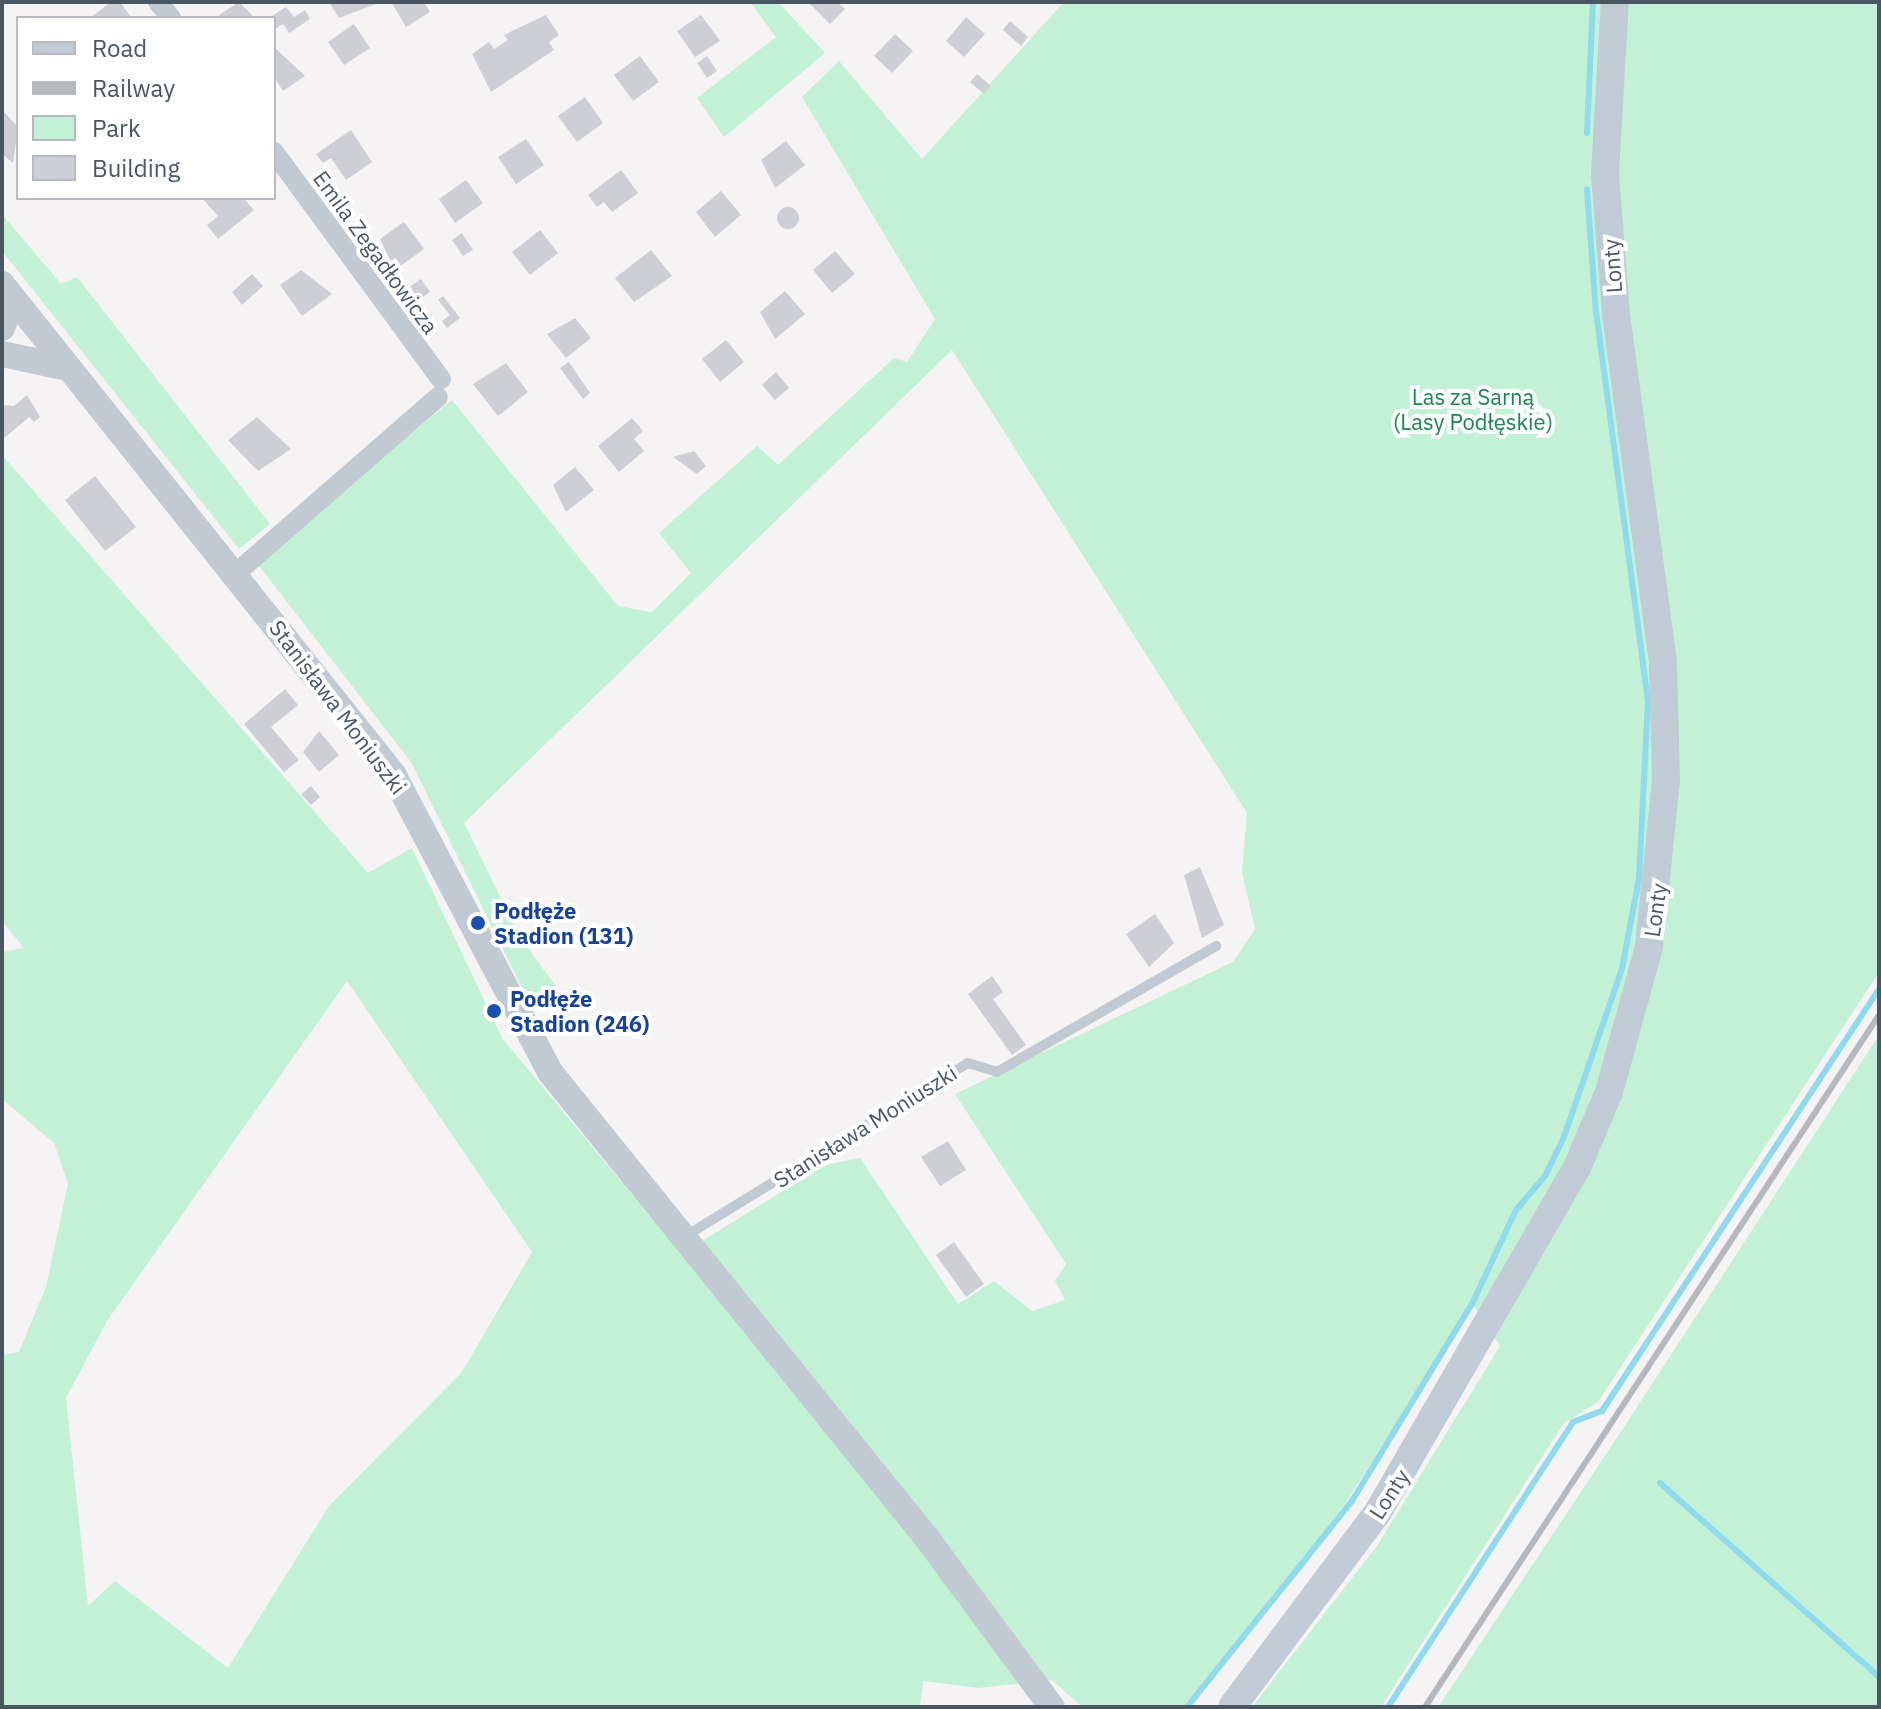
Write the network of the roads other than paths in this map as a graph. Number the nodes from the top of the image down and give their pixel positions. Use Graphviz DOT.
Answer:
graph roads {
  1 [pos="1615,2"];
  2 [pos="276,155"];
  3 [pos="6,295"];
  4 [pos="2,328"];
  5 [pos="2,354"];
  6 [pos="68,368"];
  7 [pos="235,574"];
  8 [pos="1216,946"];
  9 [pos="683,1238"];
  10 [pos="1052,1707"];
  11 [pos="1232,1707"];
  1 -- 11 [label="main road, Lonty"];
  2 -- 7 [label="street, Emila Zegadłowicza"];
  3 -- 4 [label="street"];
  3 -- 6 [label="street, Stanisława Moniuszki"];
  5 -- 6 [label="street"];
  6 -- 7 [label="street, Stanisława Moniuszki"];
  7 -- 9 [label="street, Stanisława Moniuszki"];
  8 -- 9 [label="lane, Stanisława Moniuszki"];
  9 -- 10 [label="street, Stanisława Moniuszki"];
}
